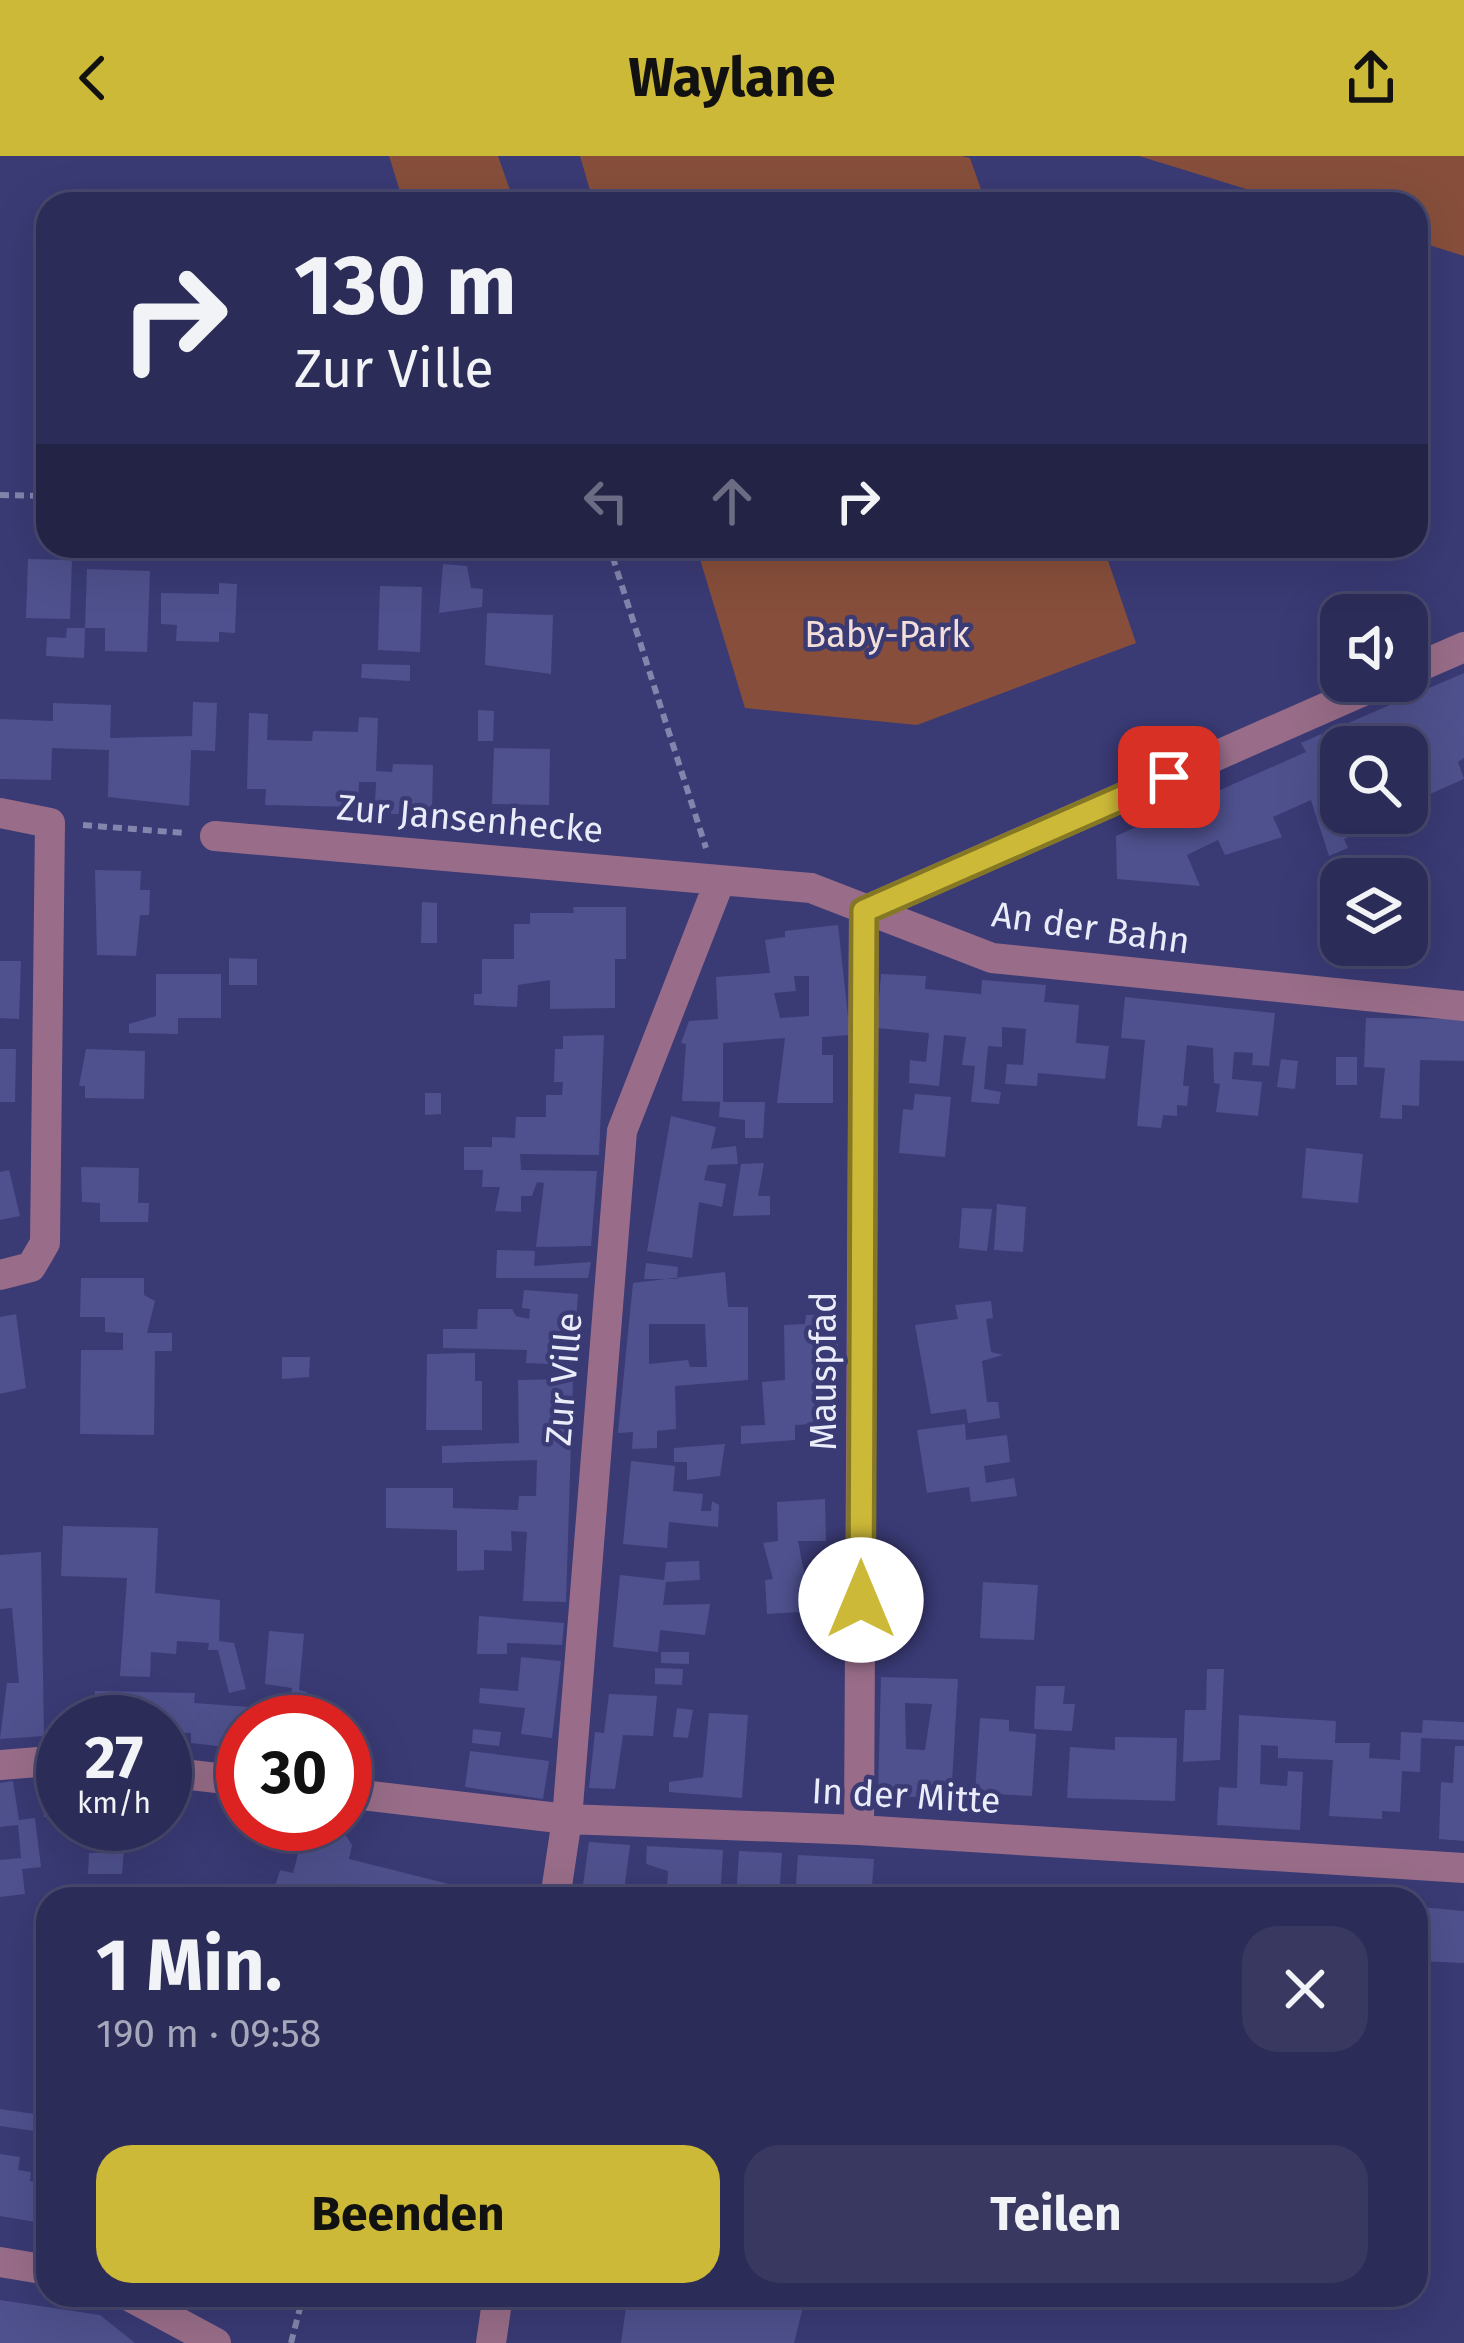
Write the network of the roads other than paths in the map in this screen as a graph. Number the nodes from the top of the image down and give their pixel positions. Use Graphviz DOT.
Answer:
graph roads {
  1 [pos="1464,647"];
  2 [pos="1428,663"];
  3 [pos="1338,702"];
  4 [pos="0,813"];
  5 [pos="215,836"];
  6 [pos="718,883"];
  7 [pos="864,911"];
  8 [pos="1464,1006"];
  9 [pos="0,1275"];
  10 [pos="36,1762"];
  11 [pos="0,1765"];
  12 [pos="372,1796"];
  13 [pos="567,1819"];
  14 [pos="860,1830"];
  15 [pos="1464,1868"];
  16 [pos="557,1887"];
  17 [pos="0,2262"];
  18 [pos="36,2268"];
  19 [pos="144,2307"];
  20 [pos="496,2307"];
  21 [pos="183,2335"];
  22 [pos="216,2343"];
  23 [pos="491,2343"];
  1 -- 2 [label="street"];
  3 -- 7 [label="street"];
  4 -- 9 [label="street"];
  5 -- 6 [label="street, Zur Jansenhecke"];
  6 -- 7 [label="street, An der Bahn"];
  6 -- 13 [label="street, Zur Ville"];
  7 -- 8 [label="street, An der Bahn"];
  7 -- 14 [label="street, Mauspfad"];
  10 -- 11 [label="street"];
  12 -- 13 [label="street, In der Mitte"];
  13 -- 14 [label="street, In der Mitte"];
  13 -- 16 [label="street, Zur Ville"];
  14 -- 15 [label="street, In der Mitte"];
  17 -- 18 [label="street"];
  19 -- 21 [label="street"];
  20 -- 23 [label="street"];
  21 -- 22 [label="street"];
}
